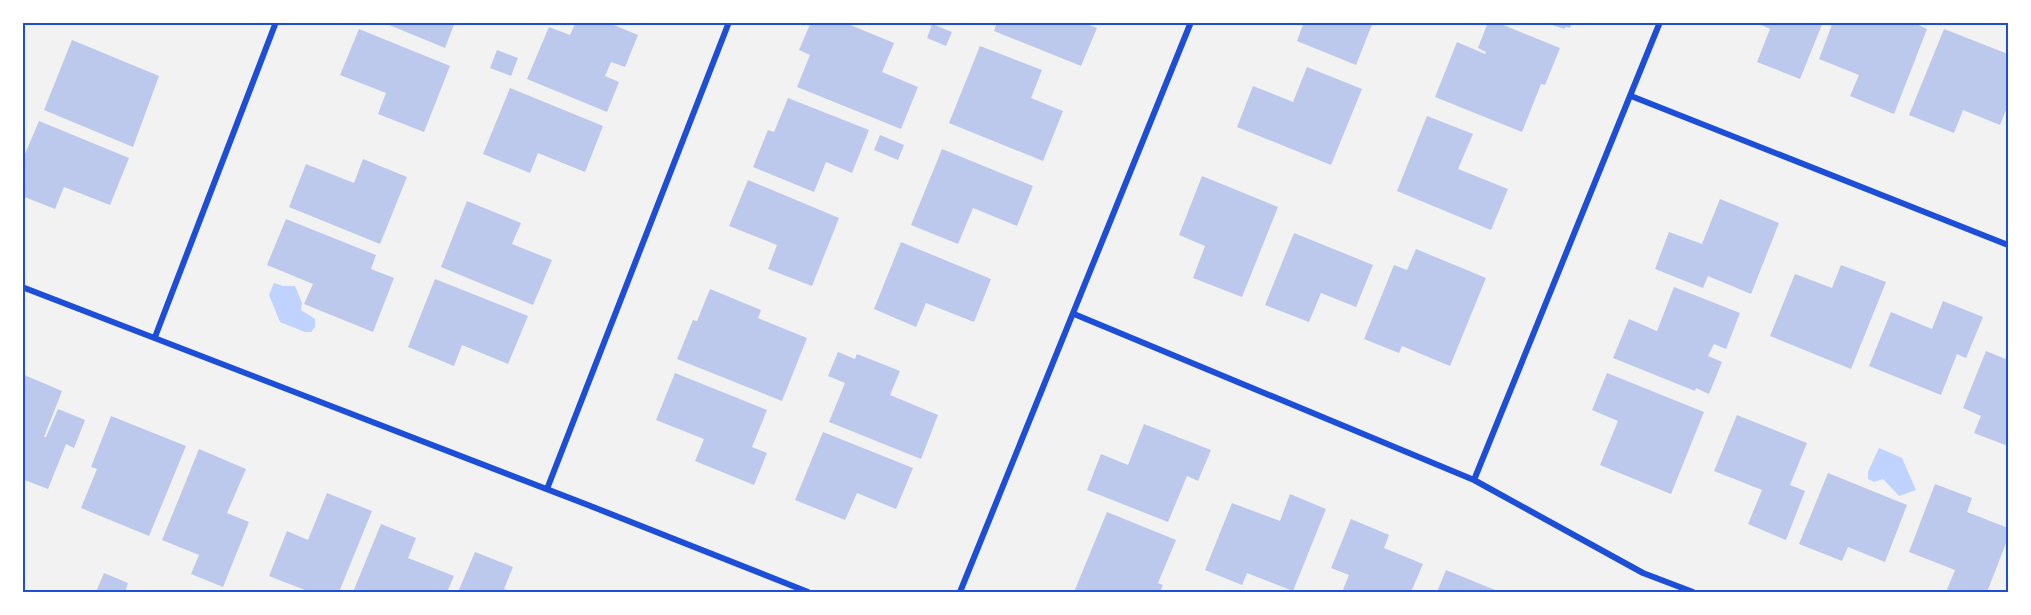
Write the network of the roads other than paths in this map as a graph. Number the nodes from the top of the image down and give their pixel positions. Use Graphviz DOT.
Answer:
graph roads {
  1 [pos="276,22"];
  2 [pos="729,22"];
  3 [pos="1191,22"];
  4 [pos="1660,22"];
  5 [pos="1631,96"];
  6 [pos="2008,246"];
  7 [pos="22,287"];
  8 [pos="1074,314"];
  9 [pos="155,337"];
  10 [pos="1474,480"];
  11 [pos="547,489"];
  12 [pos="808,592"];
  13 [pos="960,592"];
  14 [pos="1693,592"];
  1 -- 9 [label="street"];
  2 -- 11 [label="street"];
  3 -- 8 [label="street"];
  4 -- 5 [label="street"];
  5 -- 6 [label="street"];
  5 -- 10 [label="street"];
  7 -- 9 [label="street"];
  8 -- 10 [label="street"];
  8 -- 13 [label="street"];
  9 -- 11 [label="street"];
  10 -- 14 [label="street"];
  11 -- 12 [label="street"];
}
